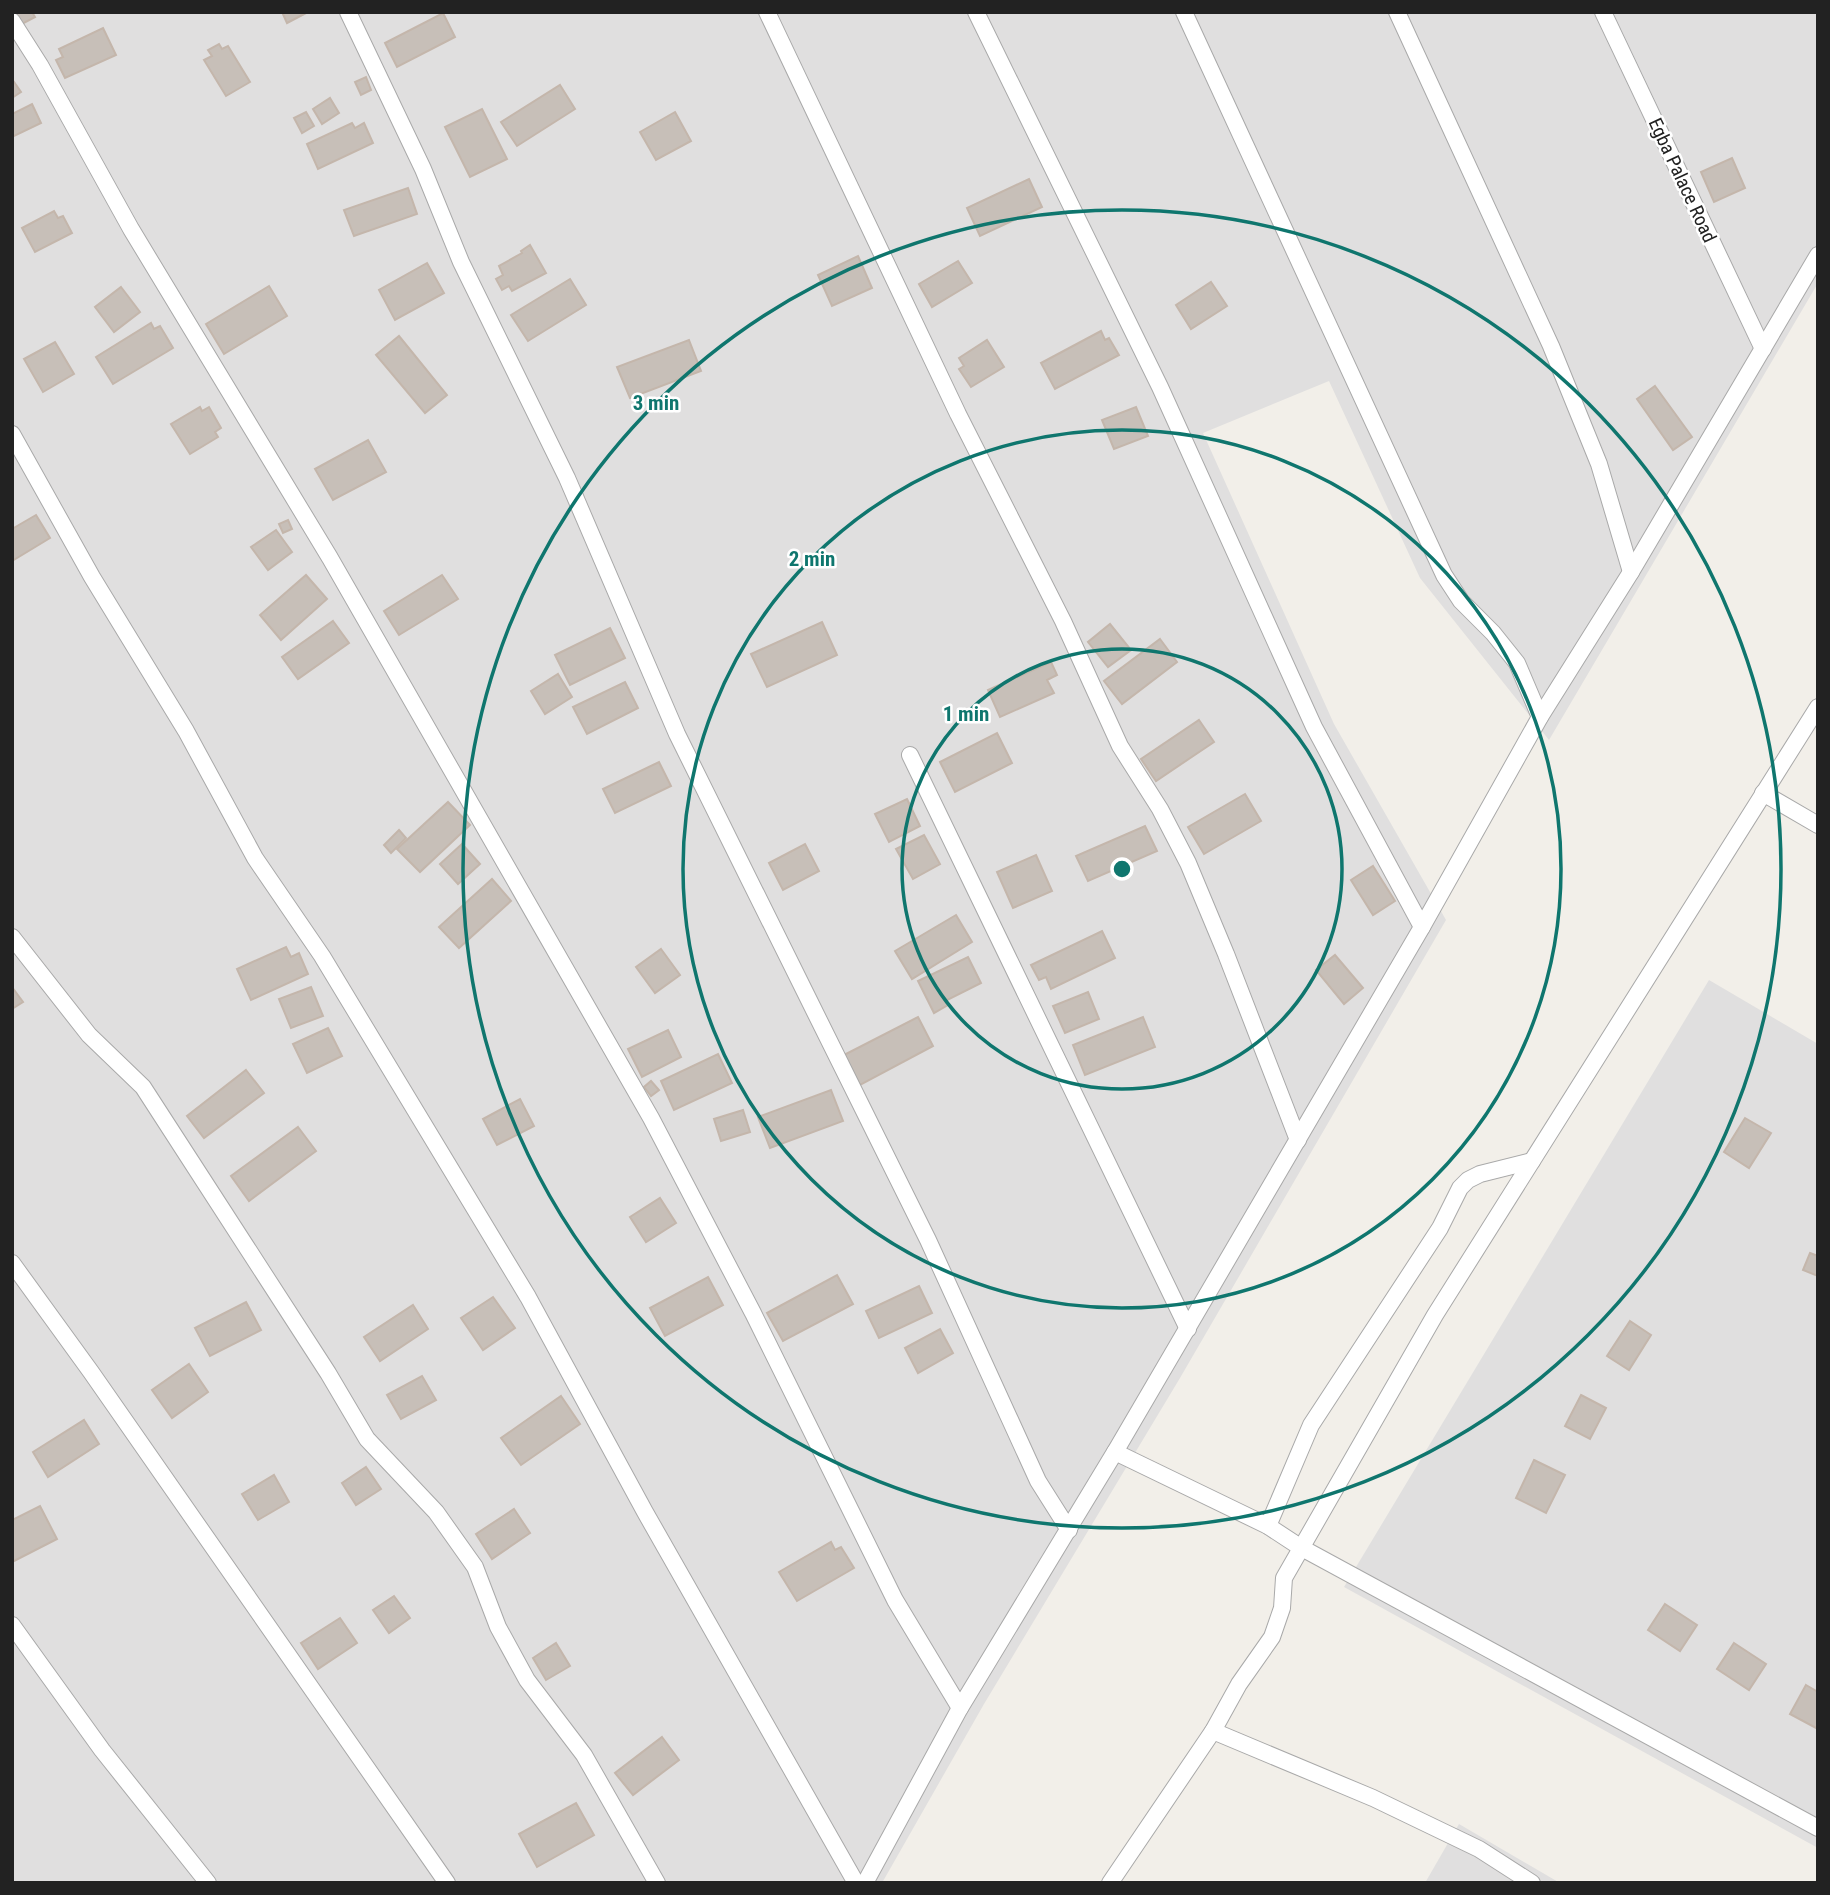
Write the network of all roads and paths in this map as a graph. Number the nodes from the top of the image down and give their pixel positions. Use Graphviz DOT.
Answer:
graph roads {
  1 [pos="348,12"];
  2 [pos="767,12"];
  3 [pos="976,12"];
  4 [pos="1184,12"];
  5 [pos="1397,12"];
  6 [pos="1603,12"];
  7 [pos="12,22"];
  8 [pos="1818,255"];
  9 [pos="1762,349"];
  10 [pos="12,434"];
  11 [pos="1631,572"];
  12 [pos="1818,707"];
  13 [pos="1540,717"];
  14 [pos="910,755"];
  15 [pos="1763,793"];
  16 [pos="1818,825"];
  17 [pos="1422,928"];
  18 [pos="12,937"];
  19 [pos="1298,1140"];
  20 [pos="1532,1161"];
  21 [pos="12,1263"];
  22 [pos="1188,1329"];
  23 [pos="1115,1452"];
  24 [pos="1268,1526"];
  25 [pos="1069,1530"];
  26 [pos="1300,1547"];
  27 [pos="12,1625"];
  28 [pos="960,1708"];
  29 [pos="1213,1731"];
  30 [pos="1818,1828"];
  31 [pos="208,1883"];
  32 [pos="447,1883"];
  33 [pos="657,1883"];
  34 [pos="856,1883"];
  35 [pos="865,1883"];
  36 [pos="1110,1883"];
  37 [pos="1532,1883"];
  1 -- 25 [label="street"];
  2 -- 19 [label="street"];
  3 -- 17 [label="street"];
  4 -- 13 [label="street"];
  5 -- 11 [label="street"];
  6 -- 9 [label="street, Egba Palace Road"];
  7 -- 28 [label="street"];
  8 -- 9 [label="street"];
  9 -- 11 [label="street"];
  10 -- 34 [label="street"];
  11 -- 13 [label="street"];
  12 -- 15 [label="street"];
  13 -- 17 [label="street"];
  14 -- 22 [label="street"];
  15 -- 16 [label="street"];
  15 -- 20 [label="street"];
  17 -- 19 [label="street"];
  18 -- 33 [label="street"];
  19 -- 22 [label="street"];
  20 -- 24 [label="street"];
  20 -- 26 [label="street"];
  21 -- 32 [label="street"];
  22 -- 23 [label="street"];
  23 -- 24 [label="street"];
  23 -- 25 [label="street"];
  24 -- 26 [label="street"];
  25 -- 28 [label="street"];
  26 -- 29 [label="street"];
  26 -- 30 [label="street"];
  27 -- 31 [label="street"];
  28 -- 35 [label="street"];
  29 -- 36 [label="street"];
  29 -- 37 [label="street"];
}
